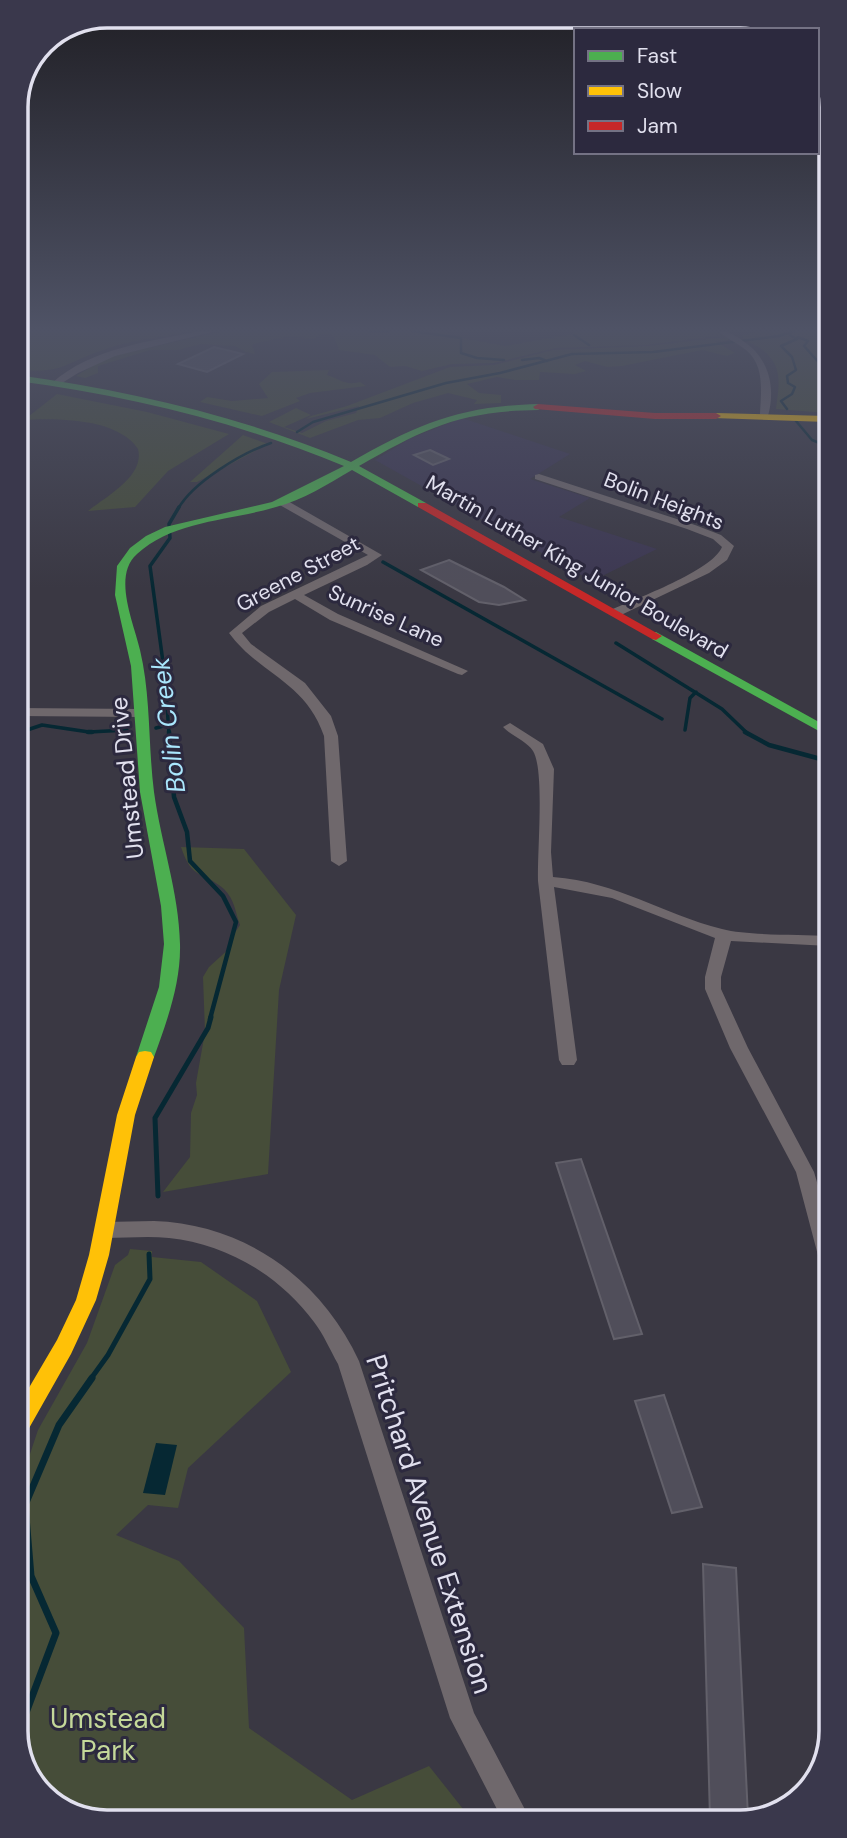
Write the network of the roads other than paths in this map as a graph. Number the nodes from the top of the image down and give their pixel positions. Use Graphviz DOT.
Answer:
graph roads {
  1 [pos="222,417"];
  2 [pos="448,417"];
  3 [pos="799,417"];
  4 [pos="819,418"];
  5 [pos="350,465"];
  6 [pos="539,477"];
  7 [pos="282,502"];
  8 [pos="296,595"];
  9 [pos="615,612"];
  10 [pos="462,671"];
  11 [pos="28,713"];
  12 [pos="141,713"];
  13 [pos="510,727"];
  14 [pos="819,727"];
  15 [pos="339,861"];
  16 [pos="546,881"];
  17 [pos="724,936"];
  18 [pos="819,941"];
  19 [pos="568,1060"];
  20 [pos="819,1223"];
  21 [pos="105,1230"];
  22 [pos="28,1409"];
  23 [pos="511,1810"];
  1 -- 5 [label="street, Martin Luther King Junior Boulevard"];
  2 -- 5 [label="street, Umstead Drive"];
  3 -- 4 [label="street, Umstead Drive"];
  5 -- 7 [label="street, Umstead Drive"];
  5 -- 9 [label="street, Martin Luther King Junior Boulevard"];
  6 -- 9 [label="street, Bolin Heights"];
  7 -- 8 [label="street, Greene Street"];
  7 -- 12 [label="street, Umstead Drive"];
  8 -- 10 [label="street, Sunrise Lane"];
  8 -- 15 [label="street, Greene Street"];
  9 -- 14 [label="street, Martin Luther King Junior Boulevard"];
  11 -- 12 [label="street"];
  12 -- 21 [label="street, Umstead Drive"];
  13 -- 16 [label="street"];
  16 -- 17 [label="street"];
  16 -- 19 [label="street"];
  17 -- 18 [label="street"];
  17 -- 20 [label="street"];
  21 -- 22 [label="street, Umstead Drive"];
  21 -- 23 [label="street, Pritchard Avenue Extension"];
}
